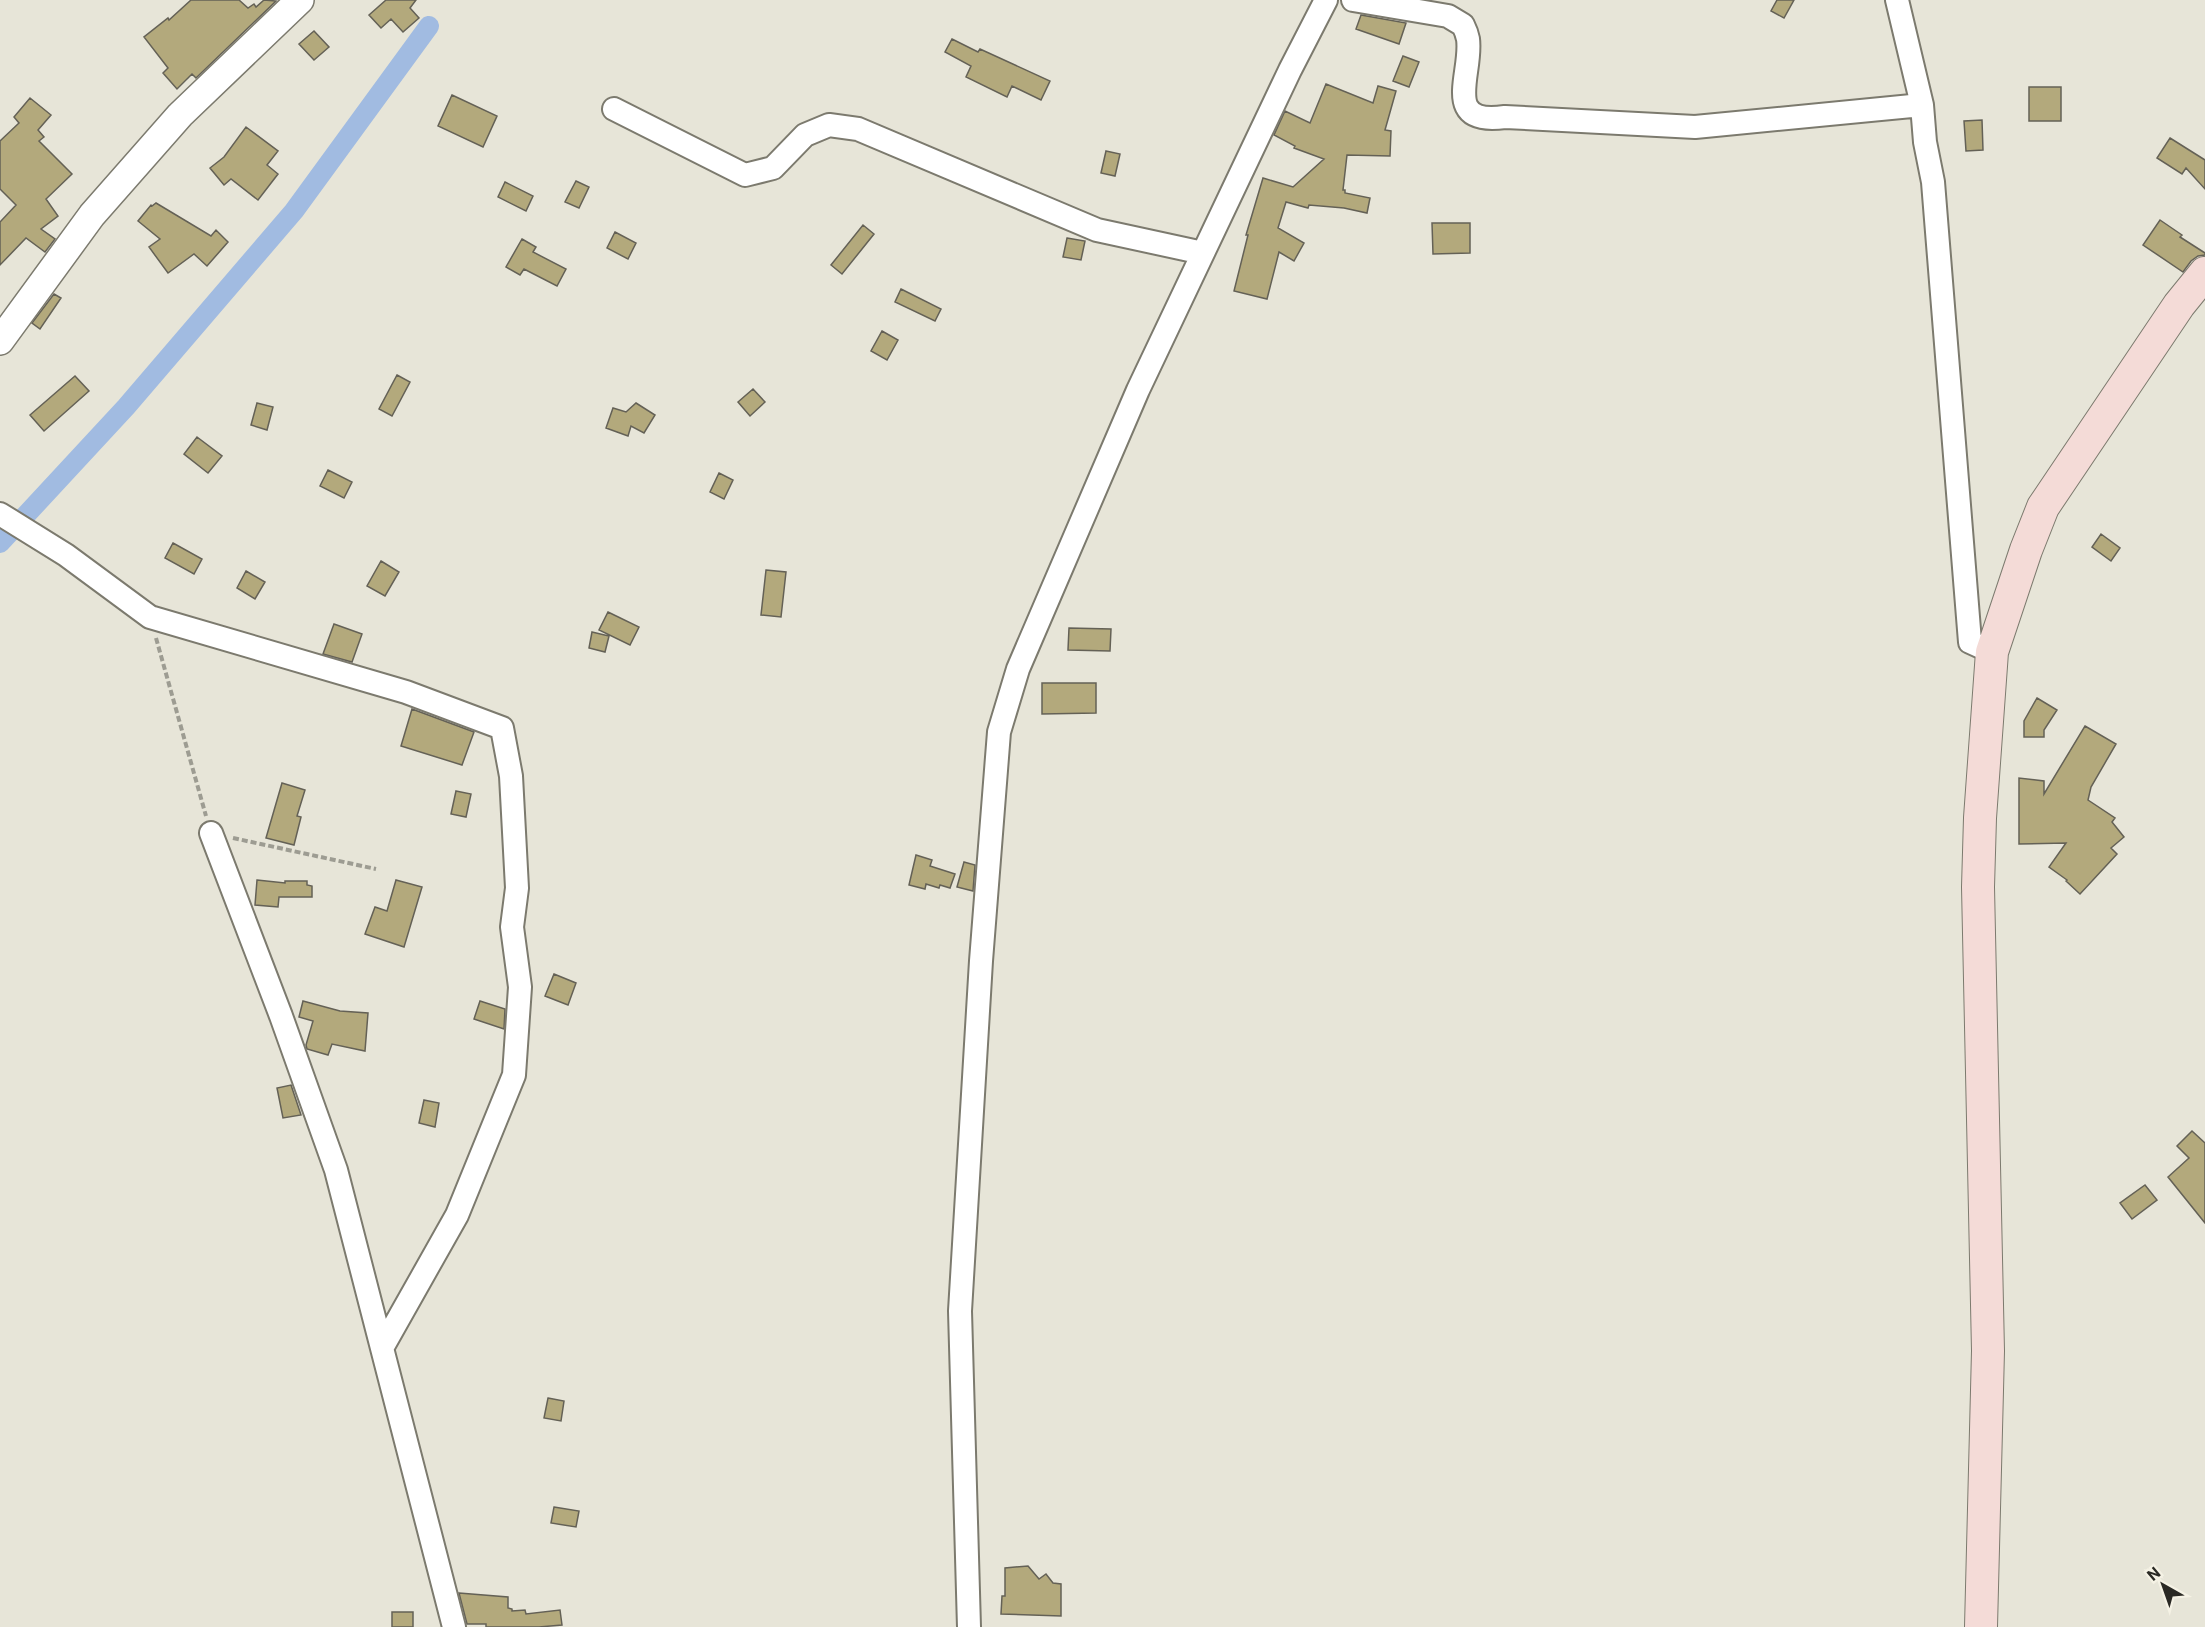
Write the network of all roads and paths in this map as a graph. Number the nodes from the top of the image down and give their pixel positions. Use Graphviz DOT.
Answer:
graph roads {
  1 [pos="300,0"];
  2 [pos="1326,0"];
  3 [pos="1353,0"];
  4 [pos="1897,0"];
  5 [pos="1922,105"];
  6 [pos="614,109"];
  7 [pos="1203,253"];
  8 [pos="2205,273"];
  9 [pos="0,342"];
  10 [pos="0,514"];
  11 [pos="150,617"];
  12 [pos="1992,652"];
  13 [pos="211,833"];
  14 [pos="376,869"];
  15 [pos="382,1348"];
  16 [pos="454,1627"];
  17 [pos="969,1627"];
  18 [pos="1981,1627"];
  1 -- 9 [label="street"];
  2 -- 7 [label="street"];
  3 -- 5 [label="street"];
  4 -- 5 [label="street"];
  5 -- 12 [label="street"];
  6 -- 7 [label="street"];
  7 -- 17 [label="street"];
  8 -- 12 [label="main road"];
  10 -- 11 [label="street"];
  11 -- 13 [label="path"];
  11 -- 15 [label="street"];
  12 -- 18 [label="main road"];
  13 -- 14 [label="path"];
  13 -- 15 [label="street"];
  15 -- 16 [label="street"];
}
